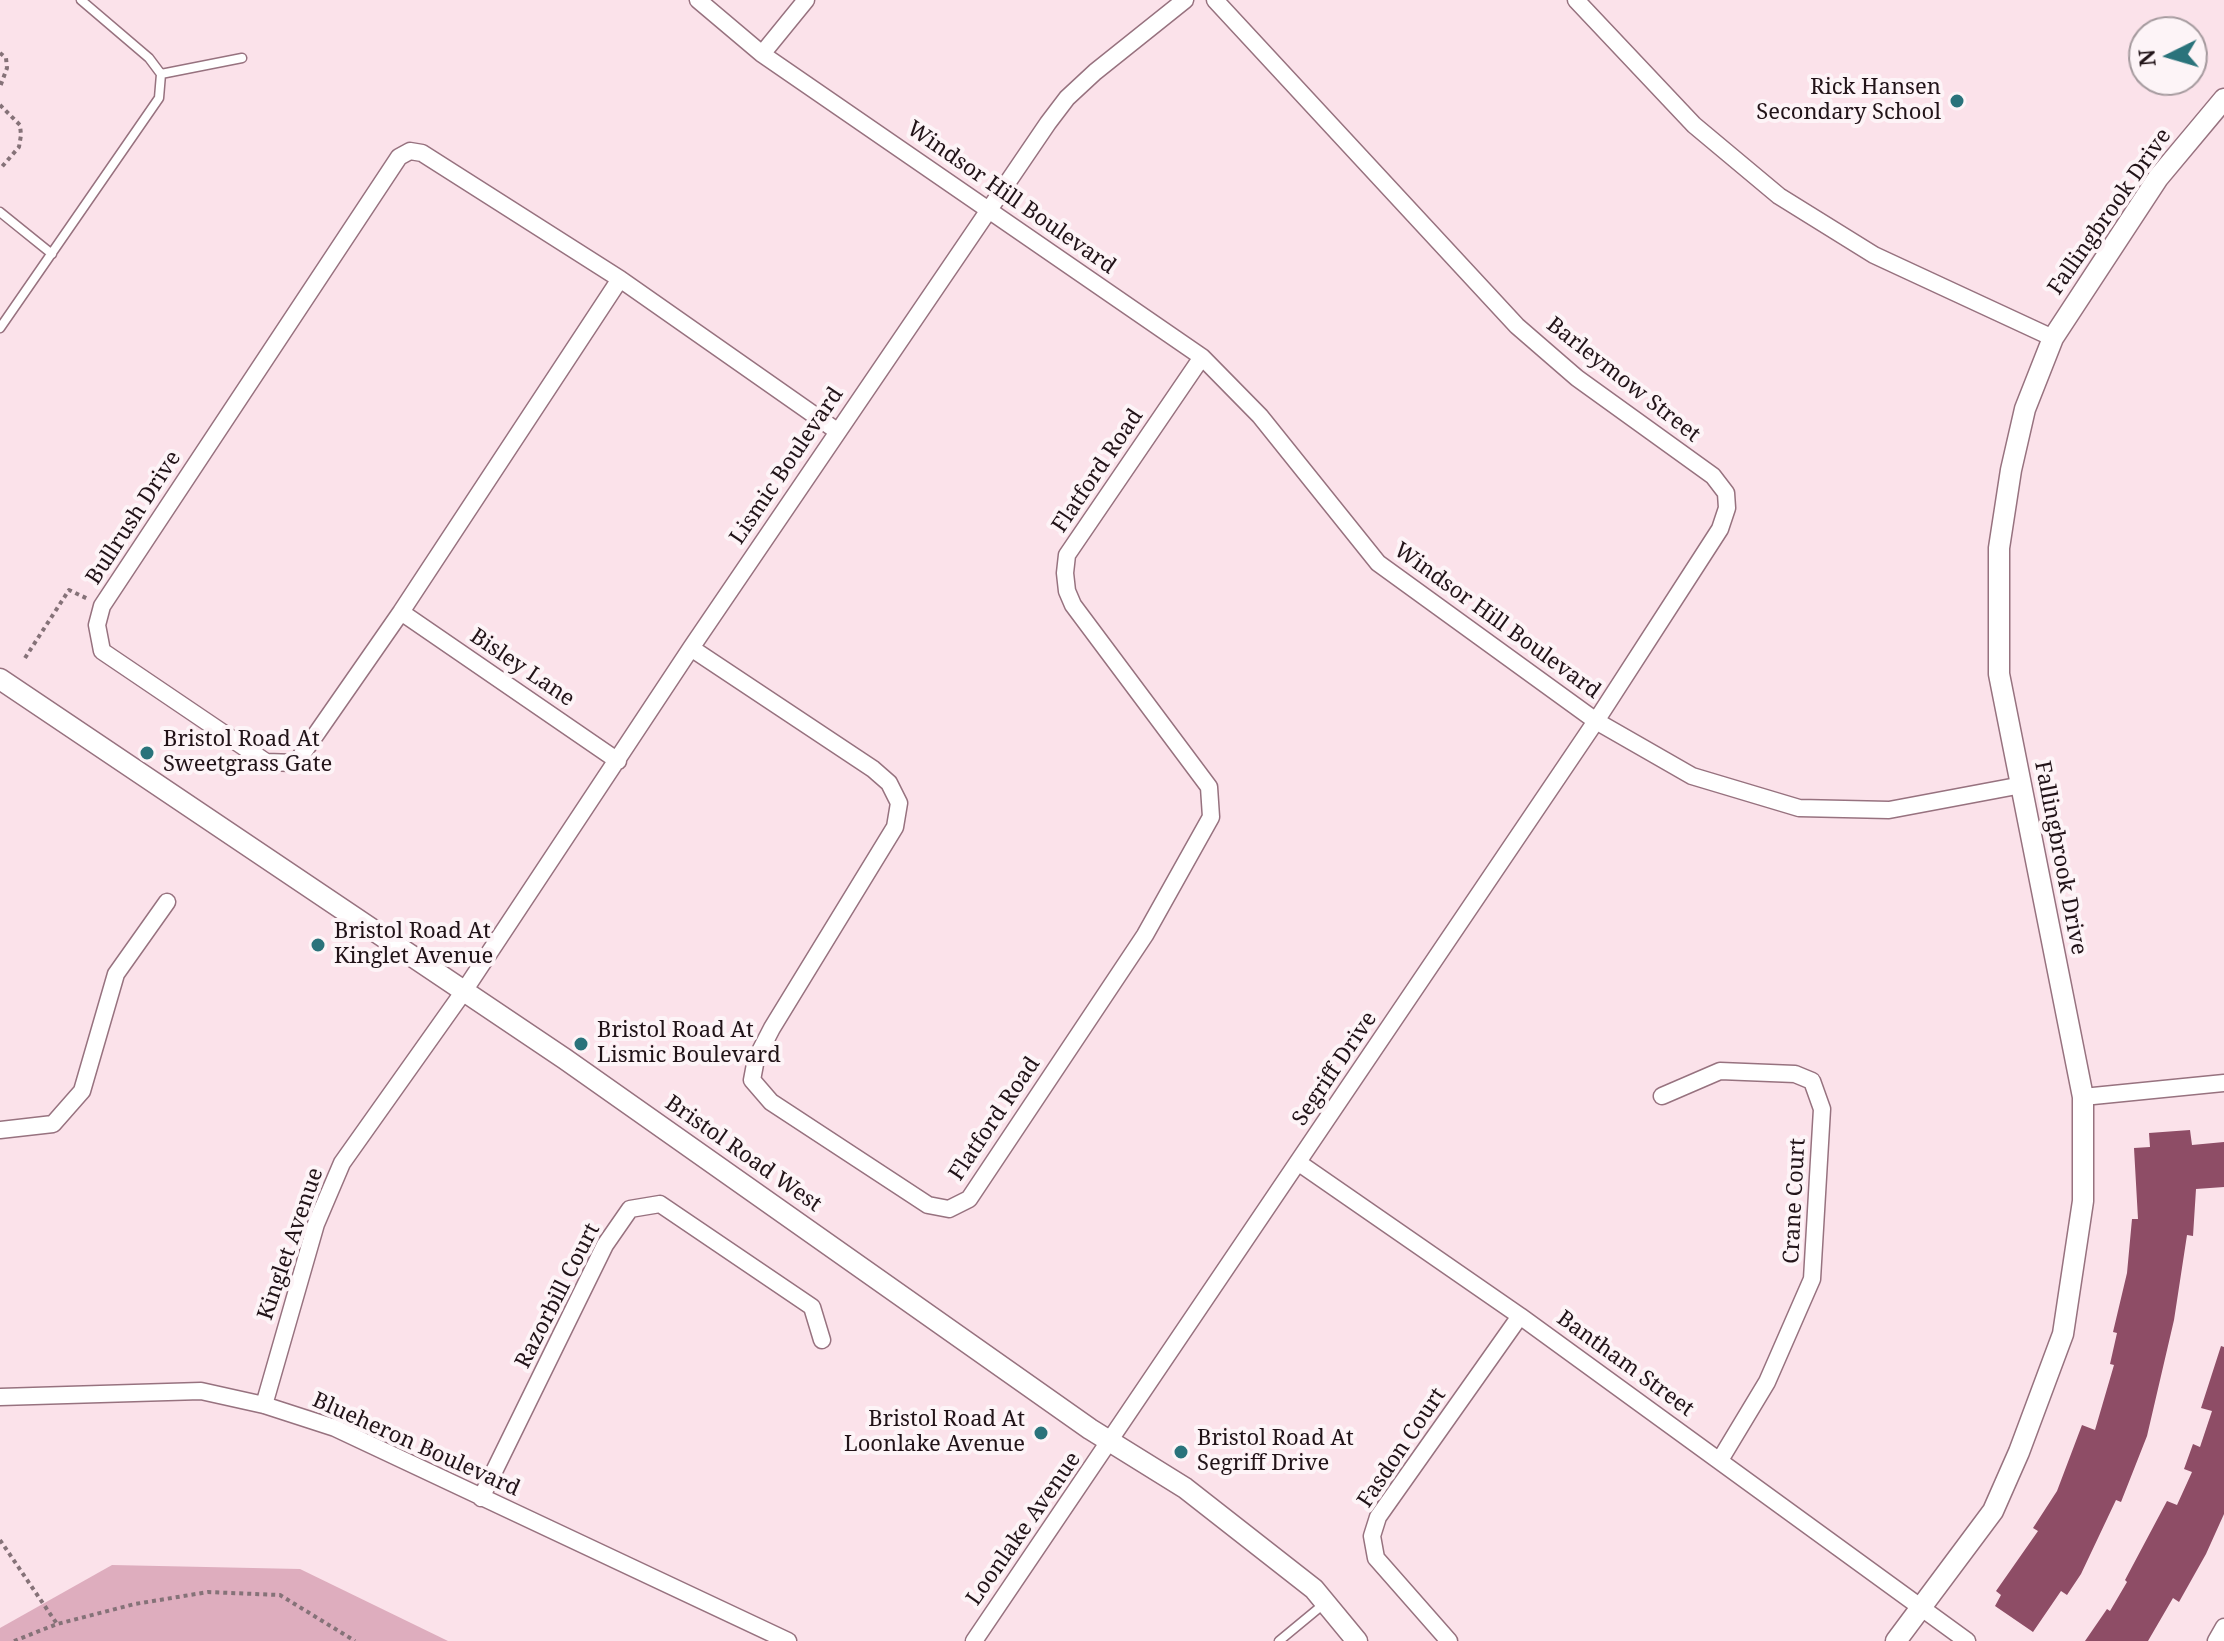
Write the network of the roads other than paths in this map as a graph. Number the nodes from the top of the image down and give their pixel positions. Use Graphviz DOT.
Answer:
graph roads {
  1 [pos="81,0"];
  2 [pos="698,0"];
  3 [pos="806,0"];
  4 [pos="1185,0"];
  5 [pos="1215,0"];
  6 [pos="1576,0"];
  7 [pos="762,54"];
  8 [pos="242,58"];
  9 [pos="161,74"];
  10 [pos="2224,99"];
  11 [pos="991,211"];
  12 [pos="0,212"];
  13 [pos="52,254"];
  14 [pos="620,279"];
  15 [pos="0,328"];
  16 [pos="2053,338"];
  17 [pos="1202,357"];
  18 [pos="837,431"];
  19 [pos="401,612"];
  20 [pos="691,648"];
  21 [pos="0,679"];
  22 [pos="1596,721"];
  23 [pos="618,761"];
  24 [pos="2022,785"];
  25 [pos="167,902"];
  26 [pos="464,991"];
  27 [pos="2224,1083"];
  28 [pos="1662,1096"];
  29 [pos="2083,1097"];
  30 [pos="0,1130"];
  31 [pos="1299,1163"];
  32 [pos="1520,1316"];
  33 [pos="822,1340"];
  34 [pos="0,1397"];
  35 [pos="264,1405"];
  36 [pos="1111,1442"];
  37 [pos="1720,1460"];
  38 [pos="481,1498"];
  39 [pos="1326,1603"];
  40 [pos="1920,1609"];
  41 [pos="2224,1627"];
  42 [pos="788,1641"];
  43 [pos="974,1641"];
  44 [pos="1279,1641"];
  45 [pos="1357,1641"];
  46 [pos="1449,1641"];
  47 [pos="1896,1641"];
  48 [pos="1967,1641"];
  49 [pos="2216,1641"];
  1 -- 9 [label="lane"];
  2 -- 7 [label="street, Windsor Hill Boulevard"];
  3 -- 7 [label="street"];
  4 -- 11 [label="street, Lismic Boulevard"];
  5 -- 22 [label="street, Barleymow Street"];
  6 -- 16 [label="street"];
  7 -- 11 [label="street, Windsor Hill Boulevard"];
  8 -- 9 [label="lane"];
  9 -- 13 [label="lane"];
  10 -- 16 [label="street, Fallingbrook Drive"];
  11 -- 17 [label="street, Windsor Hill Boulevard"];
  11 -- 18 [label="street, Lismic Boulevard"];
  12 -- 13 [label="lane"];
  13 -- 15 [label="lane"];
  14 -- 18 [label="street, Bullrush Drive"];
  14 -- 19 [label="street, Bullrush Drive"];
  14 -- 19 [label="street, Bullrush Drive"];
  16 -- 24 [label="street, Fallingbrook Drive"];
  17 -- 20 [label="street, Flatford Road"];
  17 -- 22 [label="street, Windsor Hill Boulevard"];
  18 -- 20 [label="street, Lismic Boulevard"];
  19 -- 23 [label="street, Bisley Lane"];
  20 -- 23 [label="street, Lismic Boulevard"];
  21 -- 26 [label="street, Bristol Road West"];
  22 -- 24 [label="street, Windsor Hill Boulevard"];
  22 -- 31 [label="street, Segriff Drive"];
  23 -- 26 [label="street, Lismic Boulevard"];
  24 -- 29 [label="street, Fallingbrook Drive"];
  25 -- 30 [label="street"];
  26 -- 35 [label="street, Kinglet Avenue"];
  26 -- 36 [label="street, Bristol Road West"];
  27 -- 29 [label="street"];
  28 -- 37 [label="street, Crane Court"];
  29 -- 40 [label="street, Fallingbrook Drive"];
  31 -- 32 [label="street, Bantham Street"];
  31 -- 36 [label="street, Segriff Drive"];
  32 -- 37 [label="street, Bantham Street"];
  32 -- 46 [label="street, Fasdon Court"];
  33 -- 38 [label="street, Razorbill Court"];
  34 -- 35 [label="street, Blueheron Boulevard"];
  35 -- 38 [label="street, Blueheron Boulevard"];
  36 -- 39 [label="street, Bristol Road West"];
  36 -- 43 [label="street, Loonlake Avenue"];
  37 -- 40 [label="street, Bantham Street"];
  38 -- 42 [label="street, Blueheron Boulevard"];
  39 -- 44 [label="lane"];
  39 -- 45 [label="street, Bristol Road West"];
  40 -- 47 [label="street, Fallingbrook Drive"];
  40 -- 48 [label="street, Bantham Street"];
  41 -- 49 [label="street"];
}
